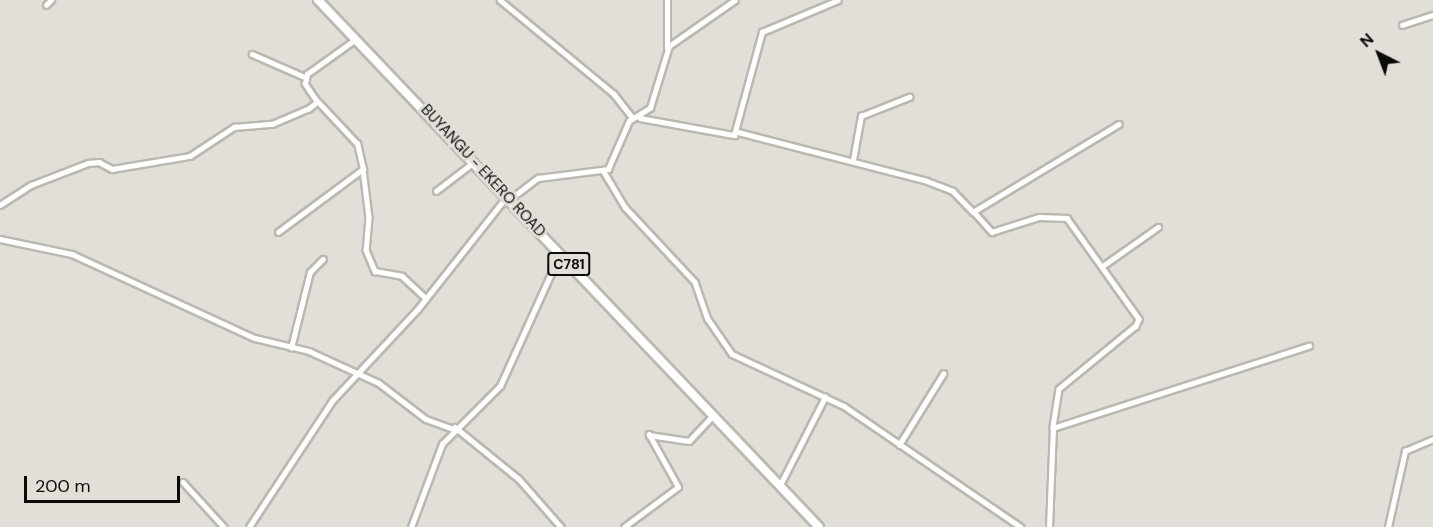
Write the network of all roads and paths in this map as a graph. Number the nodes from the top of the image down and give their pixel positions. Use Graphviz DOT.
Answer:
graph roads {
  1 [pos="51,0"];
  2 [pos="318,0"];
  3 [pos="500,0"];
  4 [pos="667,0"];
  5 [pos="735,0"];
  6 [pos="838,0"];
  7 [pos="46,5"];
  8 [pos="1433,15"];
  9 [pos="1402,26"];
  10 [pos="356,39"];
  11 [pos="667,48"];
  12 [pos="252,54"];
  13 [pos="305,77"];
  14 [pos="909,97"];
  15 [pos="316,100"];
  16 [pos="632,117"];
  17 [pos="1119,124"];
  18 [pos="738,132"];
  19 [pos="853,160"];
  20 [pos="474,162"];
  21 [pos="363,169"];
  22 [pos="604,172"];
  23 [pos="436,191"];
  24 [pos="508,197"];
  25 [pos="0,205"];
  26 [pos="974,212"];
  27 [pos="1158,227"];
  28 [pos="278,232"];
  29 [pos="0,239"];
  30 [pos="560,254"];
  31 [pos="323,260"];
  32 [pos="1104,265"];
  33 [pos="426,298"];
  34 [pos="1309,346"];
  35 [pos="291,348"];
  36 [pos="943,374"];
  37 [pos="354,375"];
  38 [pos="825,397"];
  39 [pos="713,415"];
  40 [pos="454,428"];
  41 [pos="1053,428"];
  42 [pos="1433,439"];
  43 [pos="900,445"];
  44 [pos="183,482"];
  45 [pos="780,485"];
  46 [pos="224,527"];
  47 [pos="249,527"];
  48 [pos="411,527"];
  49 [pos="561,527"];
  50 [pos="624,527"];
  51 [pos="819,527"];
  52 [pos="1021,527"];
  53 [pos="1049,527"];
  54 [pos="1388,527"];
  1 -- 7 [label="street"];
  2 -- 10 [label="main road, BUYANGU - EKERO ROAD / C781"];
  3 -- 16 [label="street"];
  4 -- 11 [label="street"];
  5 -- 11 [label="street"];
  6 -- 18 [label="street"];
  8 -- 9 [label="street"];
  10 -- 13 [label="street"];
  10 -- 20 [label="main road, BUYANGU - EKERO ROAD / C781"];
  11 -- 16 [label="street"];
  12 -- 13 [label="street"];
  13 -- 15 [label="street"];
  14 -- 19 [label="street"];
  15 -- 21 [label="street"];
  15 -- 25 [label="street"];
  16 -- 18 [label="street"];
  16 -- 22 [label="street"];
  17 -- 26 [label="street"];
  18 -- 19 [label="street"];
  19 -- 26 [label="street"];
  20 -- 23 [label="street"];
  20 -- 24 [label="main road, BUYANGU - EKERO ROAD / C781"];
  21 -- 28 [label="street"];
  21 -- 33 [label="street"];
  22 -- 24 [label="street"];
  22 -- 38 [label="street"];
  24 -- 30 [label="main road, BUYANGU - EKERO ROAD / C781"];
  24 -- 33 [label="street"];
  26 -- 32 [label="street"];
  27 -- 32 [label="street"];
  29 -- 35 [label="street"];
  30 -- 39 [label="main road, BUYANGU - EKERO ROAD / C781"];
  30 -- 40 [label="street"];
  31 -- 35 [label="street"];
  32 -- 41 [label="street"];
  33 -- 37 [label="street"];
  34 -- 41 [label="street"];
  35 -- 37 [label="street"];
  36 -- 43 [label="street"];
  37 -- 40 [label="street"];
  37 -- 47 [label="street"];
  38 -- 43 [label="street"];
  38 -- 45 [label="street"];
  39 -- 45 [label="main road, BUYANGU - EKERO ROAD / C781"];
  39 -- 50 [label="street"];
  40 -- 48 [label="street"];
  40 -- 49 [label="street"];
  41 -- 53 [label="street"];
  42 -- 54 [label="street"];
  43 -- 52 [label="street"];
  44 -- 46 [label="street"];
  45 -- 51 [label="main road, BUYANGU - EKERO ROAD / C781"];
}
